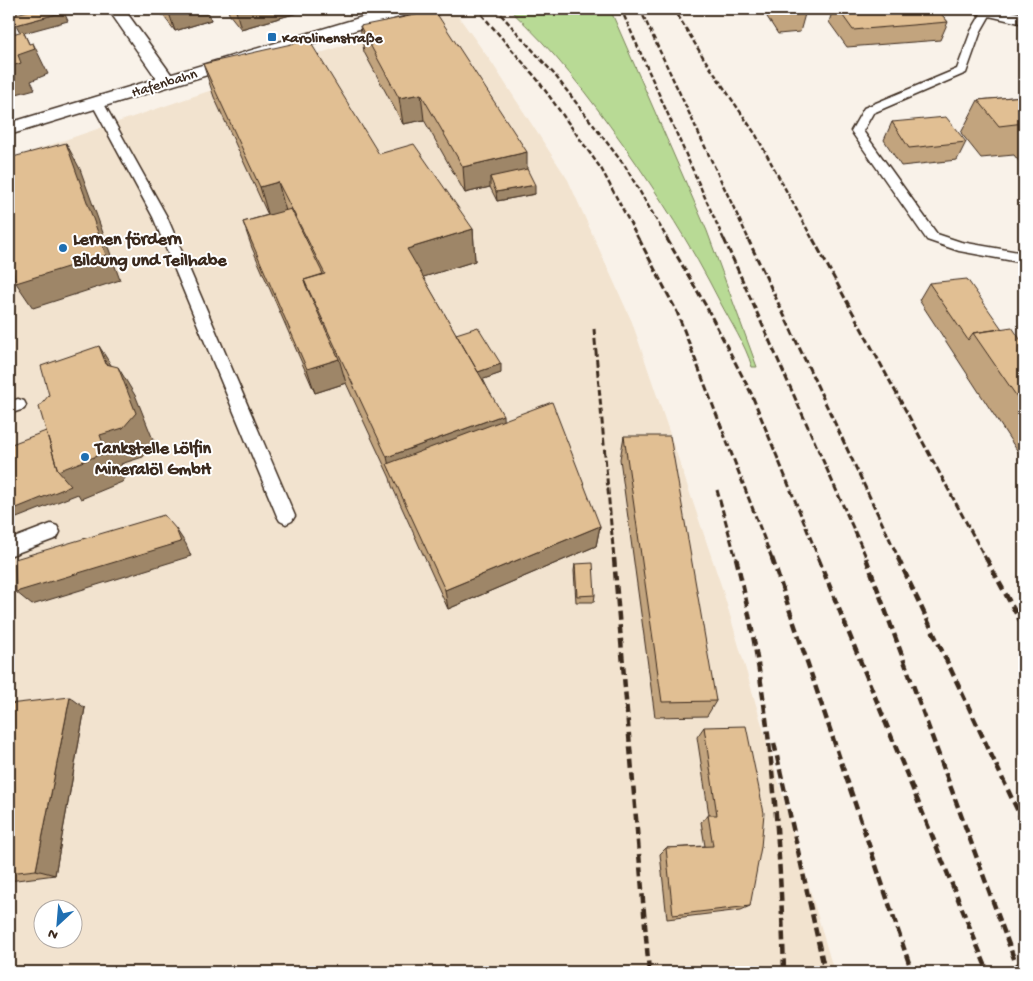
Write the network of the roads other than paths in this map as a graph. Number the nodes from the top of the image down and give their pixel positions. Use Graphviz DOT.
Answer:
graph roads {
  1 [pos="116,9"];
  2 [pos="406,9"];
  3 [pos="985,10"];
  4 [pos="1024,19"];
  5 [pos="166,81"];
  6 [pos="97,102"];
  7 [pos="9,129"];
  8 [pos="1024,258"];
  9 [pos="286,516"];
  10 [pos="51,532"];
  11 [pos="9,548"];
  1 -- 5 [label="street"];
  2 -- 5 [label="street, Hafenbahn"];
  3 -- 4 [label="street"];
  3 -- 8 [label="lane"];
  5 -- 6 [label="street, Hafenbahn"];
  6 -- 7 [label="street, Hafenbahn"];
  6 -- 9 [label="lane"];
  10 -- 11 [label="lane"];
}
